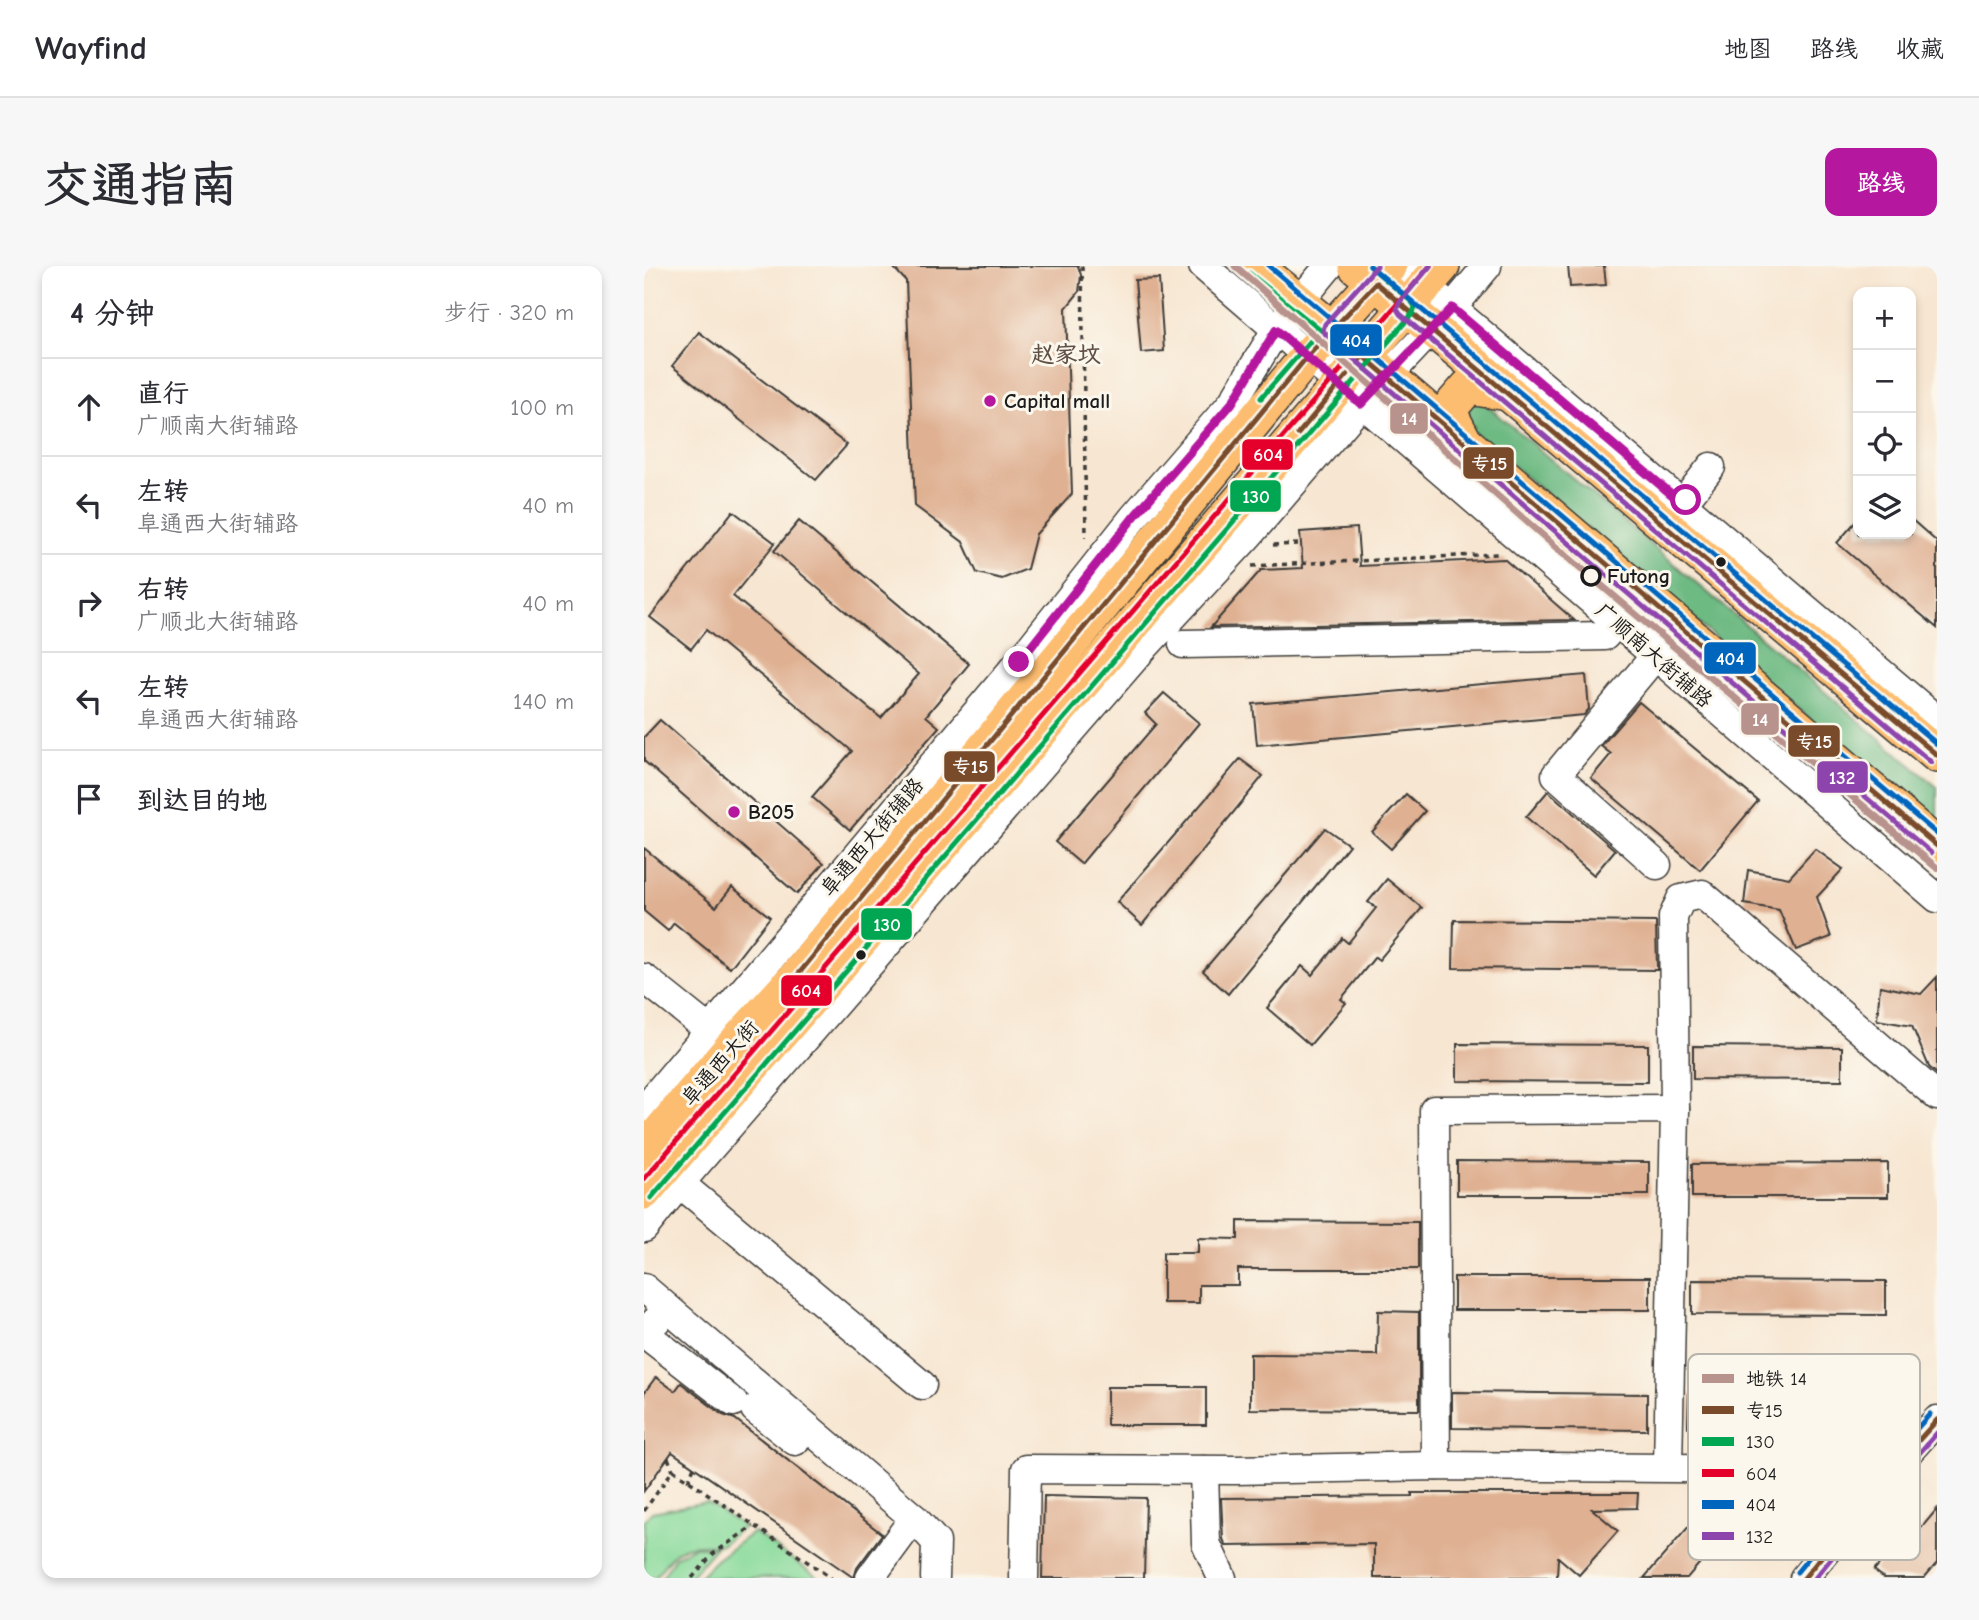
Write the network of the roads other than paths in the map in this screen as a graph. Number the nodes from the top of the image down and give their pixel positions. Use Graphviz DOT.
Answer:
graph roads {
  1 [pos="1203,266"];
  2 [pos="1255,266"];
  3 [pos="1329,266"];
  4 [pos="1487,266"];
  5 [pos="1409,286"];
  6 [pos="1299,302"];
  7 [pos="1332,329"];
  8 [pos="1276,330"];
  9 [pos="1307,357"];
  10 [pos="1375,367"];
  11 [pos="1509,393"];
  12 [pos="1350,395"];
  13 [pos="1465,444"];
  14 [pos="1712,467"];
  15 [pos="1674,515"];
  16 [pos="1616,623"];
  17 [pos="1183,644"];
  18 [pos="1655,656"];
  19 [pos="1937,720"];
  20 [pos="1937,755"];
  21 [pos="1937,846"];
  22 [pos="1657,866"];
  23 [pos="1937,898"];
  24 [pos="644,978"];
  25 [pos="720,1040"];
  26 [pos="1937,1096"];
  27 [pos="644,1109"];
  28 [pos="1675,1110"];
  29 [pos="655,1170"];
  30 [pos="644,1228"];
  31 [pos="644,1288"];
  32 [pos="668,1310"];
  33 [pos="644,1333"];
  34 [pos="922,1385"];
  35 [pos="1937,1420"];
  36 [pos="1920,1439"];
  37 [pos="1436,1466"];
  38 [pos="1668,1467"];
  39 [pos="1688,1467"];
  40 [pos="1204,1470"];
  41 [pos="910,1524"];
  42 [pos="1819,1560"];
  43 [pos="870,1578"];
  44 [pos="935,1578"];
  45 [pos="1024,1578"];
  46 [pos="1228,1578"];
  47 [pos="1804,1578"];
  1 -- 8 [label="street, 广顺南大街辅路"];
  2 -- 6 [label="main road"];
  3 -- 6 [label="street, 阜通西大街辅路"];
  4 -- 5 [label="street"];
  5 -- 7 [label="main road, 阜通西大街"];
  5 -- 10 [label="main road, 阜通西大街"];
  5 -- 11 [label="main road"];
  5 -- 15 [label="street"];
  6 -- 7 [label="main road"];
  6 -- 8 [label="street, 阜通西大街辅路"];
  7 -- 9 [label="main road, 阜通西大街"];
  7 -- 10 [label="main road"];
  8 -- 9 [label="street, 广顺南大街辅路"];
  8 -- 25 [label="street, 阜通西大街辅路"];
  9 -- 12 [label="street, 广顺南大街辅路"];
  9 -- 25 [label="main road, 阜通西大街"];
  10 -- 12 [label="main road, 阜通西大街"];
  10 -- 13 [label="main road"];
  11 -- 13 [label="main road"];
  11 -- 15 [label="main road"];
  12 -- 16 [label="street, 广顺南大街辅路"];
  12 -- 29 [label="main road, 阜通西大街"];
  13 -- 21 [label="main road"];
  14 -- 15 [label="street"];
  15 -- 19 [label="street"];
  15 -- 20 [label="main road"];
  16 -- 17 [label="street"];
  16 -- 18 [label="street, 广顺南大街辅路"];
  18 -- 22 [label="street"];
  18 -- 23 [label="street, 广顺南大街辅路"];
  24 -- 25 [label="street"];
  25 -- 27 [label="street, 阜通西大街辅路"];
  25 -- 29 [label="main road, 阜通西大街"];
  26 -- 28 [label="street"];
  28 -- 37 [label="street"];
  28 -- 38 [label="street"];
  29 -- 30 [label="street"];
  29 -- 34 [label="street"];
  31 -- 32 [label="street"];
  32 -- 33 [label="street"];
  32 -- 41 [label="street"];
  33 -- 41 [label="street"];
  35 -- 36 [label="street"];
  37 -- 38 [label="street"];
  37 -- 40 [label="street"];
  38 -- 39 [label="street"];
  40 -- 45 [label="street"];
  40 -- 46 [label="street"];
  41 -- 43 [label="street"];
  41 -- 44 [label="street"];
  42 -- 47 [label="street"];
}
